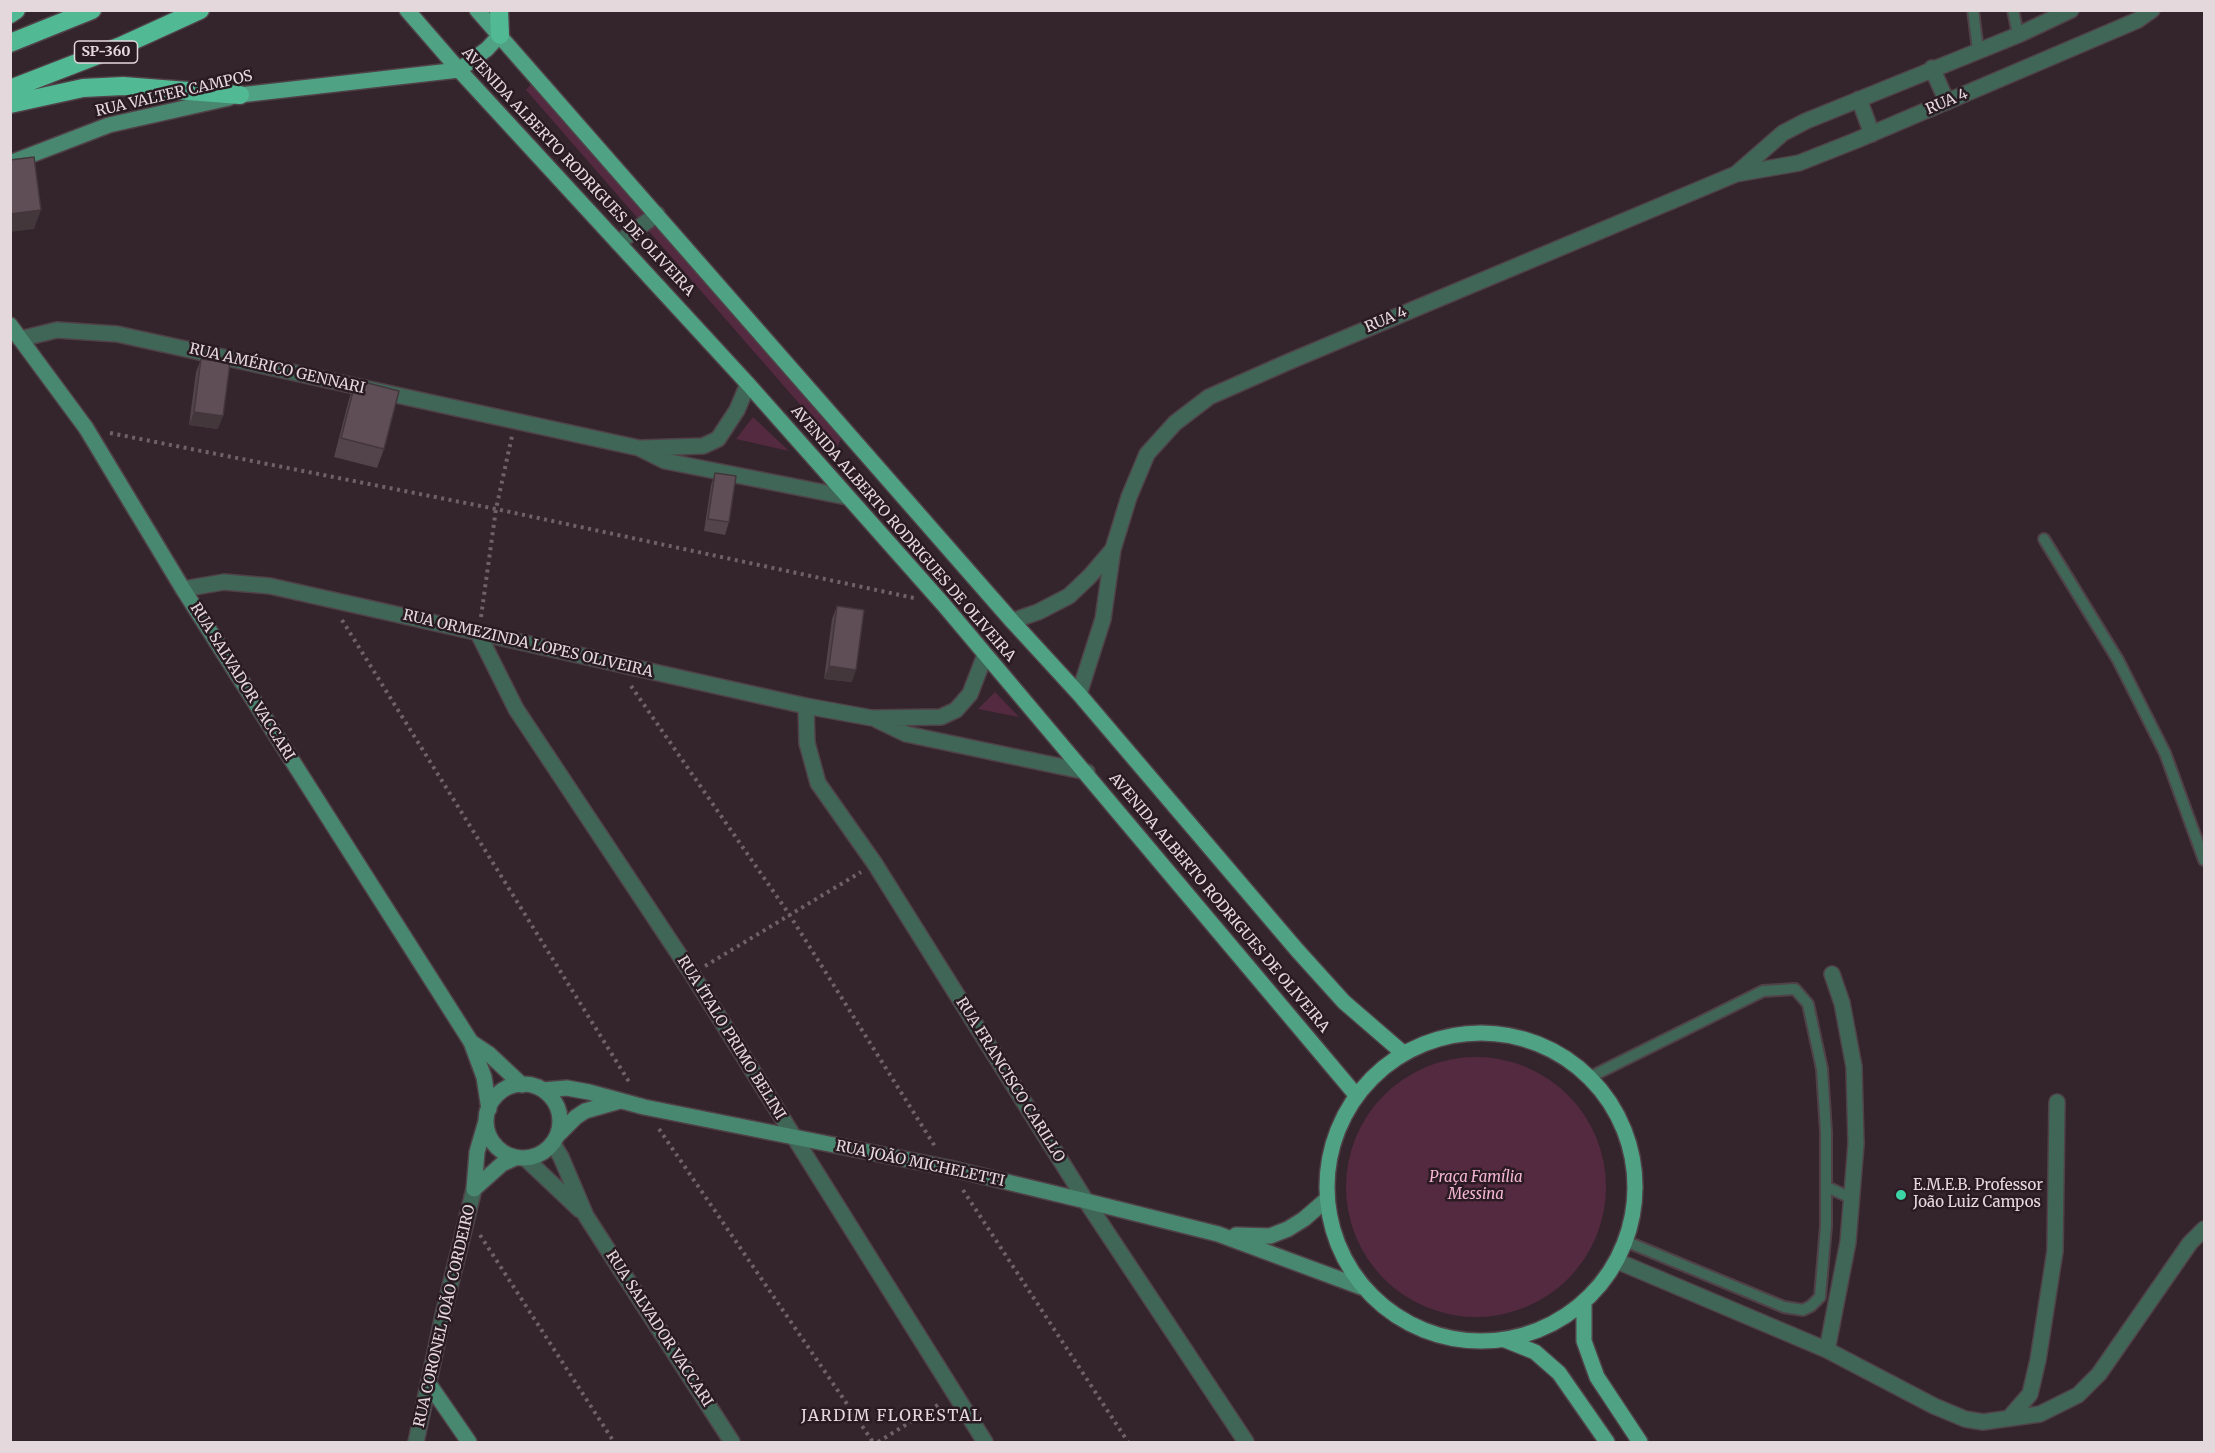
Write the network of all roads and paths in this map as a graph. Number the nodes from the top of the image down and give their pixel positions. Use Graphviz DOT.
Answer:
graph roads {
  1 [pos="16,10"];
  2 [pos="92,10"];
  3 [pos="200,10"];
  4 [pos="407,10"];
  5 [pos="477,10"];
  6 [pos="499,10"];
  7 [pos="1973,10"];
  8 [pos="2013,10"];
  9 [pos="2071,10"];
  10 [pos="2152,10"];
  11 [pos="10,14"];
  12 [pos="500,35"];
  13 [pos="2018,35"];
  14 [pos="10,43"];
  15 [pos="1978,50"];
  16 [pos="1932,68"];
  17 [pos="459,70"];
  18 [pos="10,89"];
  19 [pos="240,95"];
  20 [pos="1859,99"];
  21 [pos="1947,102"];
  22 [pos="10,104"];
  23 [pos="1872,134"];
  24 [pos="10,163"];
  25 [pos="1736,174"];
  26 [pos="657,214"];
  27 [pos="618,243"];
  28 [pos="10,325"];
  29 [pos="20,339"];
  30 [pos="748,384"];
  31 [pos="514,422"];
  32 [pos="86,428"];
  33 [pos="639,448"];
  34 [pos="847,497"];
  35 [pos="496,509"];
  36 [pos="2044,539"];
  37 [pos="1113,549"];
  38 [pos="183,589"];
  39 [pos="328,599"];
  40 [pos="943,604"];
  41 [pos="1012,621"];
  42 [pos="478,633"];
  43 [pos="985,655"];
  44 [pos="616,664"];
  45 [pos="1079,694"];
  46 [pos="806,706"];
  47 [pos="872,718"];
  48 [pos="1087,772"];
  49 [pos="2205,860"];
  50 [pos="874,864"];
  51 [pos="789,914"];
  52 [pos="692,974"];
  53 [pos="1832,974"];
  54 [pos="471,1042"];
  55 [pos="1403,1053"];
  56 [pos="1590,1077"];
  57 [pos="522,1084"];
  58 [pos="543,1090"];
  59 [pos="1356,1095"];
  60 [pos="620,1101"];
  61 [pos="2057,1102"];
  62 [pos="644,1107"];
  63 [pos="487,1115"];
  64 [pos="795,1138"];
  65 [pos="556,1139"];
  66 [pos="520,1158"];
  67 [pos="949,1168"];
  68 [pos="1827,1187"];
  69 [pos="474,1189"];
  70 [pos="1851,1198"];
  71 [pos="1326,1200"];
  72 [pos="1086,1201"];
  73 [pos="466,1214"];
  74 [pos="586,1216"];
  75 [pos="2205,1229"];
  76 [pos="1218,1234"];
  77 [pos="1624,1241"];
  78 [pos="1617,1262"];
  79 [pos="1361,1287"];
  80 [pos="1584,1303"];
  81 [pos="1505,1340"];
  82 [pos="1827,1350"];
  83 [pos="429,1384"];
  84 [pos="954,1395"];
  85 [pos="2010,1417"];
  86 [pos="417,1443"];
  87 [pos="469,1443"];
  88 [pos="614,1443"];
  89 [pos="732,1443"];
  90 [pos="875,1443"];
  91 [pos="985,1443"];
  92 [pos="1128,1443"];
  93 [pos="1246,1443"];
  94 [pos="1607,1443"];
  95 [pos="1640,1443"];
  1 -- 11 [label="highway"];
  2 -- 14 [label="highway, SP-360"];
  3 -- 18 [label="highway, SP-360"];
  4 -- 17 [label="main road, AVENIDA ALBERTO RODRIGUES DE OLIVEIRA"];
  5 -- 12 [label="main road, AVENIDA ALBERTO RODRIGUES DE OLIVEIRA"];
  6 -- 12 [label="highway"];
  7 -- 15 [label="lane"];
  8 -- 13 [label="lane"];
  9 -- 13 [label="street, RUA 4"];
  10 -- 21 [label="street, RUA 4"];
  12 -- 17 [label="main road"];
  12 -- 26 [label="main road, AVENIDA ALBERTO RODRIGUES DE OLIVEIRA"];
  13 -- 15 [label="street, RUA 4"];
  15 -- 16 [label="street, RUA 4"];
  16 -- 20 [label="street, RUA 4"];
  16 -- 21 [label="street"];
  17 -- 19 [label="main road, RUA VALTER CAMPOS"];
  17 -- 27 [label="main road, AVENIDA ALBERTO RODRIGUES DE OLIVEIRA"];
  19 -- 22 [label="highway"];
  19 -- 24 [label="street, RUA VALTER CAMPOS"];
  20 -- 23 [label="street"];
  20 -- 25 [label="street, RUA 4"];
  21 -- 23 [label="street, RUA 4"];
  23 -- 25 [label="street, RUA 4"];
  25 -- 37 [label="street, RUA 4"];
  26 -- 27 [label="street"];
  26 -- 41 [label="main road, AVENIDA ALBERTO RODRIGUES DE OLIVEIRA"];
  27 -- 30 [label="main road, AVENIDA ALBERTO RODRIGUES DE OLIVEIRA"];
  28 -- 29 [label="street, RUA SALVADOR VACCARI"];
  29 -- 31 [label="street, RUA AMÉRICO GENNARI"];
  29 -- 32 [label="street, RUA SALVADOR VACCARI"];
  30 -- 33 [label="street, RUA AMÉRICO GENNARI"];
  30 -- 34 [label="main road, AVENIDA ALBERTO RODRIGUES DE OLIVEIRA"];
  31 -- 33 [label="street, RUA AMÉRICO GENNARI"];
  31 -- 35 [label="path"];
  32 -- 35 [label="path"];
  32 -- 38 [label="street, RUA SALVADOR VACCARI"];
  33 -- 34 [label="street, RUA AMÉRICO GENNARI"];
  34 -- 40 [label="main road, AVENIDA ALBERTO RODRIGUES DE OLIVEIRA"];
  35 -- 40 [label="path"];
  35 -- 42 [label="path"];
  36 -- 49 [label="lane"];
  37 -- 41 [label="street, RUA 4"];
  37 -- 45 [label="street, RUA 4"];
  38 -- 39 [label="street, RUA ORMEZINDA LOPES OLIVEIRA"];
  38 -- 54 [label="street, RUA SALVADOR VACCARI"];
  39 -- 42 [label="street, RUA ORMEZINDA LOPES OLIVEIRA"];
  39 -- 62 [label="path"];
  40 -- 43 [label="main road, AVENIDA ALBERTO RODRIGUES DE OLIVEIRA"];
  41 -- 45 [label="main road, AVENIDA ALBERTO RODRIGUES DE OLIVEIRA"];
  42 -- 44 [label="street, RUA ORMEZINDA LOPES OLIVEIRA"];
  42 -- 52 [label="street, RUA ÍTALO PRIMO BELINI"];
  43 -- 47 [label="street, RUA ORMEZINDA LOPES OLIVEIRA"];
  43 -- 48 [label="main road, AVENIDA ALBERTO RODRIGUES DE OLIVEIRA"];
  44 -- 46 [label="street, RUA ORMEZINDA LOPES OLIVEIRA"];
  44 -- 51 [label="path"];
  45 -- 55 [label="main road, AVENIDA ALBERTO RODRIGUES DE OLIVEIRA"];
  46 -- 47 [label="street, RUA ORMEZINDA LOPES OLIVEIRA"];
  46 -- 50 [label="street, RUA FRANCISCO CARILLO"];
  47 -- 48 [label="street, RUA ORMEZINDA LOPES OLIVEIRA"];
  48 -- 59 [label="main road, AVENIDA ALBERTO RODRIGUES DE OLIVEIRA"];
  50 -- 51 [label="path"];
  50 -- 72 [label="street, RUA FRANCISCO CARILLO"];
  51 -- 52 [label="path"];
  51 -- 67 [label="path"];
  52 -- 64 [label="street, RUA ÍTALO PRIMO BELINI"];
  53 -- 70 [label="street"];
  54 -- 57 [label="street, RUA SALVADOR VACCARI"];
  54 -- 63 [label="street, RUA SALVADOR VACCARI"];
  55 -- 56 [label="main road"];
  55 -- 59 [label="main road"];
  56 -- 68 [label="lane"];
  56 -- 77 [label="main road"];
  57 -- 58 [label="street"];
  57 -- 63 [label="street"];
  58 -- 60 [label="street, RUA JOÃO MICHELETTI"];
  58 -- 65 [label="street"];
  59 -- 71 [label="main road"];
  60 -- 62 [label="street, RUA JOÃO MICHELETTI"];
  60 -- 65 [label="street, RUA JOÃO MICHELETTI"];
  61 -- 85 [label="street"];
  62 -- 64 [label="street, RUA JOÃO MICHELETTI"];
  62 -- 90 [label="path"];
  63 -- 66 [label="street"];
  63 -- 69 [label="street, RUA CORONEL JOÃO CORDEIRO"];
  64 -- 67 [label="street, RUA JOÃO MICHELETTI"];
  64 -- 84 [label="street, RUA ÍTALO PRIMO BELINI"];
  65 -- 66 [label="street"];
  65 -- 74 [label="street, RUA SALVADOR VACCARI"];
  66 -- 69 [label="street, RUA CORONEL JOÃO CORDEIRO"];
  66 -- 74 [label="street, RUA SALVADOR VACCARI"];
  67 -- 72 [label="street, RUA JOÃO MICHELETTI"];
  67 -- 92 [label="path"];
  68 -- 70 [label="lane"];
  68 -- 77 [label="lane"];
  69 -- 73 [label="street, RUA CORONEL JOÃO CORDEIRO"];
  70 -- 82 [label="street"];
  71 -- 76 [label="street, RUA JOÃO MICHELETTI"];
  71 -- 79 [label="main road"];
  72 -- 76 [label="street, RUA JOÃO MICHELETTI"];
  72 -- 93 [label="street, RUA FRANCISCO CARILLO"];
  73 -- 83 [label="street, RUA CORONEL JOÃO CORDEIRO"];
  73 -- 88 [label="path"];
  74 -- 89 [label="street, RUA SALVADOR VACCARI"];
  75 -- 85 [label="street"];
  76 -- 79 [label="street, RUA JOÃO MICHELETTI"];
  77 -- 78 [label="main road"];
  78 -- 80 [label="main road"];
  78 -- 82 [label="street"];
  79 -- 81 [label="main road"];
  80 -- 81 [label="main road"];
  80 -- 95 [label="main road"];
  81 -- 94 [label="main road"];
  82 -- 85 [label="street"];
  83 -- 86 [label="street, RUA CORONEL JOÃO CORDEIRO"];
  83 -- 87 [label="street"];
  84 -- 90 [label="path"];
  84 -- 91 [label="street, RUA ÍTALO PRIMO BELINI"];
}
